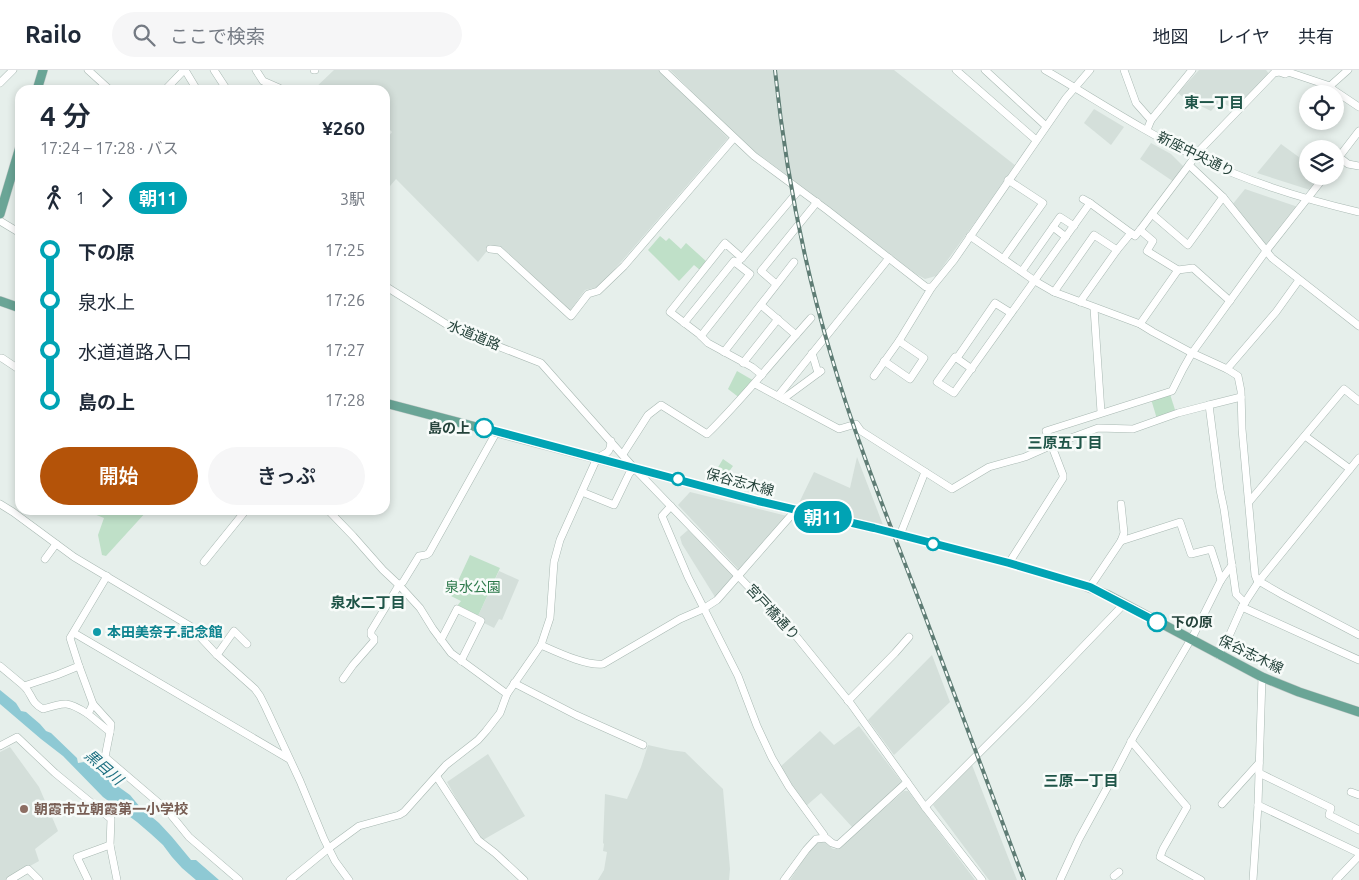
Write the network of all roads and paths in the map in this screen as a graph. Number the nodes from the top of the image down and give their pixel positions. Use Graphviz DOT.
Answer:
graph roads {
  1 [pos="14,70"];
  2 [pos="43,70"];
  3 [pos="88,70"];
  4 [pos="185,70"];
  5 [pos="214,70"];
  6 [pos="256,70"];
  7 [pos="663,70"];
  8 [pos="956,70"];
  9 [pos="986,70"];
  10 [pos="1045,70"];
  11 [pos="1090,70"];
  12 [pos="1124,70"];
  13 [pos="1192,70"];
  14 [pos="1348,70"];
  15 [pos="0,83"];
  16 [pos="38,85"];
  17 [pos="104,85"];
  18 [pos="170,85"];
  19 [pos="193,85"];
  20 [pos="224,85"];
  21 [pos="272,85"];
  22 [pos="1327,85"];
  23 [pos="1331,85"];
  24 [pos="1075,88"];
  25 [pos="1344,97"];
  26 [pos="1359,107"];
  27 [pos="1151,120"];
  28 [pos="1046,126"];
  29 [pos="1147,130"];
  30 [pos="1359,131"];
  31 [pos="734,138"];
  32 [pos="1036,140"];
  33 [pos="1344,151"];
  34 [pos="1195,156"];
  35 [pos="1344,163"];
  36 [pos="15,164"];
  37 [pos="1189,165"];
  38 [pos="1359,166"];
  39 [pos="1008,180"];
  40 [pos="1318,185"];
  41 [pos="799,190"];
  42 [pos="1224,197"];
  43 [pos="1083,198"];
  44 [pos="1307,199"];
  45 [pos="817,202"];
  46 [pos="1090,203"];
  47 [pos="1359,212"];
  48 [pos="0,214"];
  49 [pos="1152,214"];
  50 [pos="0,221"];
  51 [pos="1074,226"];
  52 [pos="1053,227"];
  53 [pos="15,229"];
  54 [pos="1140,230"];
  55 [pos="1131,233"];
  56 [pos="970,236"];
  57 [pos="1066,237"];
  58 [pos="490,249"];
  59 [pos="1117,250"];
  60 [pos="1266,251"];
  61 [pos="889,258"];
  62 [pos="1003,259"];
  63 [pos="739,260"];
  64 [pos="794,262"];
  65 [pos="1178,270"];
  66 [pos="1022,272"];
  67 [pos="750,274"];
  68 [pos="766,275"];
  69 [pos="1299,280"];
  70 [pos="1034,281"];
  71 [pos="776,284"];
  72 [pos="932,287"];
  73 [pos="390,289"];
  74 [pos="1054,292"];
  75 [pos="1230,301"];
  76 [pos="0,302"];
  77 [pos="1080,302"];
  78 [pos="761,305"];
  79 [pos="15,306"];
  80 [pos="1094,308"];
  81 [pos="1011,313"];
  82 [pos="811,318"];
  83 [pos="778,319"];
  84 [pos="684,323"];
  85 [pos="1140,324"];
  86 [pos="1358,325"];
  87 [pos="796,335"];
  88 [pos="701,336"];
  89 [pos="899,341"];
  90 [pos="724,352"];
  91 [pos="812,353"];
  92 [pos="1192,353"];
  93 [pos="0,358"];
  94 [pos="957,358"];
  95 [pos="884,361"];
  96 [pos="542,363"];
  97 [pos="743,363"];
  98 [pos="15,367"];
  99 [pos="972,369"];
  100 [pos="1228,369"];
  101 [pos="764,373"];
  102 [pos="874,376"];
  103 [pos="755,384"];
  104 [pos="781,395"];
  105 [pos="1241,397"];
  106 [pos="1359,401"];
  107 [pos="390,404"];
  108 [pos="1209,405"];
  109 [pos="1101,412"];
  110 [pos="497,432"];
  111 [pos="1305,436"];
  112 [pos="611,441"];
  113 [pos="1052,445"];
  114 [pos="623,454"];
  115 [pos="597,458"];
  116 [pos="1359,458"];
  117 [pos="634,468"];
  118 [pos="1350,469"];
  119 [pos="924,472"];
  120 [pos="582,492"];
  121 [pos="1249,502"];
  122 [pos="0,504"];
  123 [pos="1121,504"];
  124 [pos="672,506"];
  125 [pos="795,510"];
  126 [pos="15,513"];
  127 [pos="17,515"];
  128 [pos="242,515"];
  129 [pos="333,515"];
  130 [pos="900,535"];
  131 [pos="1121,541"];
  132 [pos="56,544"];
  133 [pos="45,559"];
  134 [pos="204,562"];
  135 [pos="1009,563"];
  136 [pos="1232,565"];
  137 [pos="107,576"];
  138 [pos="738,576"];
  139 [pos="1221,580"];
  140 [pos="1259,581"];
  141 [pos="399,585"];
  142 [pos="1090,587"];
  143 [pos="1124,604"];
  144 [pos="1243,605"];
  145 [pos="703,609"];
  146 [pos="74,633"];
  147 [pos="1359,636"];
  148 [pos="910,637"];
  149 [pos="441,640"];
  150 [pos="1190,640"];
  151 [pos="247,644"];
  152 [pos="541,645"];
  153 [pos="1218,654"];
  154 [pos="217,656"];
  155 [pos="1359,660"];
  156 [pos="461,661"];
  157 [pos="0,666"];
  158 [pos="78,666"];
  159 [pos="1262,677"];
  160 [pos="343,679"];
  161 [pos="514,684"];
  162 [pos="24,686"];
  163 [pos="507,694"];
  164 [pos="848,701"];
  165 [pos="93,704"];
  166 [pos="1359,712"];
  167 [pos="88,714"];
  168 [pos="110,732"];
  169 [pos="1131,741"];
  170 [pos="643,745"];
  171 [pos="0,746"];
  172 [pos="289,759"];
  173 [pos="1259,763"];
  174 [pos="1259,774"];
  175 [pos="436,776"];
  176 [pos="907,782"];
  177 [pos="1351,792"];
  178 [pos="1359,795"];
  179 [pos="1222,804"];
  180 [pos="1258,805"];
  181 [pos="925,807"];
  182 [pos="1359,830"];
  183 [pos="824,838"];
  184 [pos="110,845"];
  185 [pos="329,848"];
  186 [pos="1359,854"];
  187 [pos="10,880"];
  188 [pos="38,880"];
  189 [pos="88,880"];
  190 [pos="117,880"];
  191 [pos="239,880"];
  192 [pos="290,880"];
  193 [pos="349,880"];
  194 [pos="524,880"];
  195 [pos="784,880"];
  196 [pos="982,880"];
  197 [pos="1060,880"];
  198 [pos="1201,880"];
  199 [pos="1253,880"];
  200 [pos="1336,880"];
  1 -- 15 [label="street"];
  2 -- 16 [label="main road"];
  3 -- 17 [label="street"];
  4 -- 18 [label="street"];
  4 -- 19 [label="street"];
  5 -- 20 [label="street"];
  6 -- 21 [label="street"];
  7 -- 31 [label="street"];
  8 -- 32 [label="street"];
  9 -- 28 [label="street"];
  10 -- 24 [label="street, 新座中央通り"];
  11 -- 24 [label="street"];
  12 -- 27 [label="street"];
  13 -- 27 [label="street"];
  14 -- 23 [label="street"];
  22 -- 34 [label="street"];
  24 -- 28 [label="street"];
  24 -- 29 [label="street, 新座中央通り"];
  25 -- 26 [label="street"];
  27 -- 29 [label="street"];
  28 -- 32 [label="street"];
  29 -- 34 [label="street, 新座中央通り"];
  30 -- 33 [label="street"];
  31 -- 41 [label="street"];
  31 -- 58 [label="street"];
  32 -- 39 [label="street"];
  34 -- 37 [label="street"];
  34 -- 44 [label="street, 新座中央通り"];
  35 -- 38 [label="street"];
  36 -- 48 [label="main road"];
  37 -- 42 [label="street"];
  37 -- 49 [label="street"];
  39 -- 56 [label="street"];
  39 -- 62 [label="street"];
  40 -- 44 [label="street"];
  41 -- 45 [label="street"];
  41 -- 63 [label="street"];
  42 -- 49 [label="street"];
  42 -- 60 [label="street"];
  43 -- 46 [label="street"];
  44 -- 47 [label="street, 新座中央通り"];
  44 -- 60 [label="street"];
  45 -- 61 [label="street"];
  45 -- 68 [label="street"];
  46 -- 51 [label="street"];
  46 -- 55 [label="street"];
  49 -- 54 [label="street"];
  50 -- 53 [label="street"];
  51 -- 52 [label="street"];
  51 -- 57 [label="street"];
  52 -- 57 [label="street"];
  52 -- 66 [label="street"];
  54 -- 55 [label="street"];
  54 -- 65 [label="street"];
  55 -- 59 [label="street"];
  56 -- 62 [label="street"];
  56 -- 72 [label="street"];
  57 -- 70 [label="street"];
  59 -- 74 [label="street"];
  59 -- 77 [label="street"];
  60 -- 69 [label="street"];
  60 -- 75 [label="street"];
  61 -- 72 [label="street"];
  61 -- 91 [label="street"];
  62 -- 66 [label="street"];
  63 -- 67 [label="street"];
  63 -- 84 [label="street"];
  63 -- 84 [label="street"];
  64 -- 71 [label="street"];
  65 -- 75 [label="street"];
  65 -- 85 [label="street"];
  66 -- 70 [label="street"];
  67 -- 68 [label="street"];
  67 -- 88 [label="street"];
  68 -- 71 [label="street"];
  69 -- 86 [label="street"];
  69 -- 100 [label="street"];
  70 -- 74 [label="street"];
  70 -- 81 [label="street"];
  71 -- 78 [label="street"];
  72 -- 89 [label="street"];
  73 -- 96 [label="street, 水道道路"];
  74 -- 77 [label="street"];
  75 -- 92 [label="street"];
  76 -- 79 [label="main road"];
  77 -- 80 [label="street"];
  78 -- 83 [label="street"];
  78 -- 90 [label="street"];
  80 -- 85 [label="street"];
  80 -- 109 [label="street"];
  81 -- 94 [label="street"];
  81 -- 99 [label="street"];
  82 -- 87 [label="street"];
  83 -- 87 [label="street"];
  83 -- 97 [label="street"];
  84 -- 88 [label="street"];
  85 -- 92 [label="street"];
  87 -- 101 [label="street"];
  88 -- 90 [label="street"];
  89 -- 95 [label="street"];
  89 -- 95 [label="street"];
  90 -- 97 [label="street"];
  91 -- 104 [label="street"];
  91 -- 104 [label="street"];
  92 -- 100 [label="street"];
  92 -- 109 [label="street"];
  93 -- 98 [label="street"];
  94 -- 99 [label="street"];
  94 -- 99 [label="street"];
  95 -- 102 [label="street"];
  96 -- 112 [label="street, 宮戸橋通り"];
  97 -- 101 [label="street"];
  100 -- 105 [label="street"];
  101 -- 103 [label="street"];
  103 -- 104 [label="street"];
  103 -- 114 [label="street"];
  104 -- 119 [label="street"];
  105 -- 108 [label="street"];
  105 -- 121 [label="street"];
  106 -- 111 [label="street"];
  107 -- 110 [label="main road, 保谷志木線"];
  108 -- 113 [label="street"];
  108 -- 136 [label="street"];
  109 -- 113 [label="street"];
  110 -- 115 [label="main road, 保谷志木線"];
  110 -- 141 [label="street"];
  111 -- 118 [label="street"];
  111 -- 121 [label="street"];
  112 -- 114 [label="street, 宮戸橋通り"];
  112 -- 115 [label="street"];
  113 -- 119 [label="street"];
  113 -- 135 [label="street"];
  114 -- 117 [label="street, 宮戸橋通り"];
  115 -- 117 [label="main road, 保谷志木線"];
  115 -- 120 [label="street"];
  116 -- 118 [label="street"];
  117 -- 120 [label="street"];
  117 -- 124 [label="street, 宮戸橋通り"];
  117 -- 125 [label="main road, 保谷志木線"];
  118 -- 140 [label="street"];
  119 -- 130 [label="street"];
  120 -- 152 [label="street"];
  121 -- 140 [label="street"];
  122 -- 126 [label="street"];
  123 -- 131 [label="street"];
  124 -- 138 [label="street, 宮戸橋通り"];
  124 -- 145 [label="street"];
  125 -- 130 [label="main road, 保谷志木線"];
  125 -- 138 [label="street"];
  127 -- 132 [label="street"];
  128 -- 134 [label="street"];
  129 -- 141 [label="street"];
  130 -- 135 [label="main road, 保谷志木線"];
  131 -- 139 [label="street"];
  131 -- 142 [label="street"];
  132 -- 133 [label="street"];
  132 -- 137 [label="street"];
  135 -- 142 [label="main road, 保谷志木線"];
  136 -- 139 [label="street"];
  136 -- 144 [label="street"];
  137 -- 146 [label="street"];
  137 -- 154 [label="street"];
  138 -- 145 [label="street"];
  138 -- 164 [label="street, 宮戸橋通り"];
  139 -- 150 [label="street"];
  140 -- 144 [label="street"];
  140 -- 147 [label="street"];
  141 -- 149 [label="street"];
  141 -- 160 [label="street"];
  142 -- 143 [label="main road, 保谷志木線"];
  143 -- 150 [label="main road, 保谷志木線"];
  143 -- 181 [label="street"];
  144 -- 153 [label="street"];
  144 -- 155 [label="street"];
  145 -- 152 [label="street"];
  145 -- 183 [label="street"];
  146 -- 158 [label="street"];
  146 -- 172 [label="street"];
  148 -- 164 [label="street"];
  149 -- 156 [label="street"];
  149 -- 156 [label="street"];
  150 -- 153 [label="main road, 保谷志木線"];
  150 -- 169 [label="street"];
  151 -- 154 [label="street"];
  152 -- 161 [label="street"];
  153 -- 159 [label="main road, 保谷志木線"];
  154 -- 172 [label="street"];
  156 -- 163 [label="street"];
  157 -- 162 [label="street"];
  158 -- 162 [label="street"];
  158 -- 165 [label="street"];
  159 -- 166 [label="main road, 保谷志木線"];
  159 -- 173 [label="street"];
  161 -- 163 [label="street"];
  161 -- 170 [label="street"];
  162 -- 167 [label="street"];
  163 -- 175 [label="street"];
  164 -- 176 [label="street, 宮戸橋通り"];
  165 -- 167 [label="street"];
  165 -- 168 [label="street"];
  167 -- 168 [label="street"];
  168 -- 191 [label="street"];
  169 -- 197 [label="street"];
  169 -- 198 [label="street"];
  171 -- 184 [label="street"];
  172 -- 185 [label="street"];
  173 -- 174 [label="street"];
  173 -- 179 [label="street"];
  174 -- 180 [label="street"];
  174 -- 182 [label="street"];
  175 -- 185 [label="street"];
  175 -- 194 [label="street"];
  176 -- 181 [label="street, 宮戸橋通り"];
  176 -- 183 [label="street"];
  177 -- 178 [label="street"];
  180 -- 186 [label="street"];
  180 -- 199 [label="street"];
  181 -- 196 [label="street, 宮戸橋通り"];
  183 -- 195 [label="street"];
  184 -- 189 [label="street"];
  184 -- 190 [label="street"];
  185 -- 192 [label="street"];
  185 -- 193 [label="street"];
  186 -- 200 [label="street"];
  187 -- 188 [label="street"];
}
